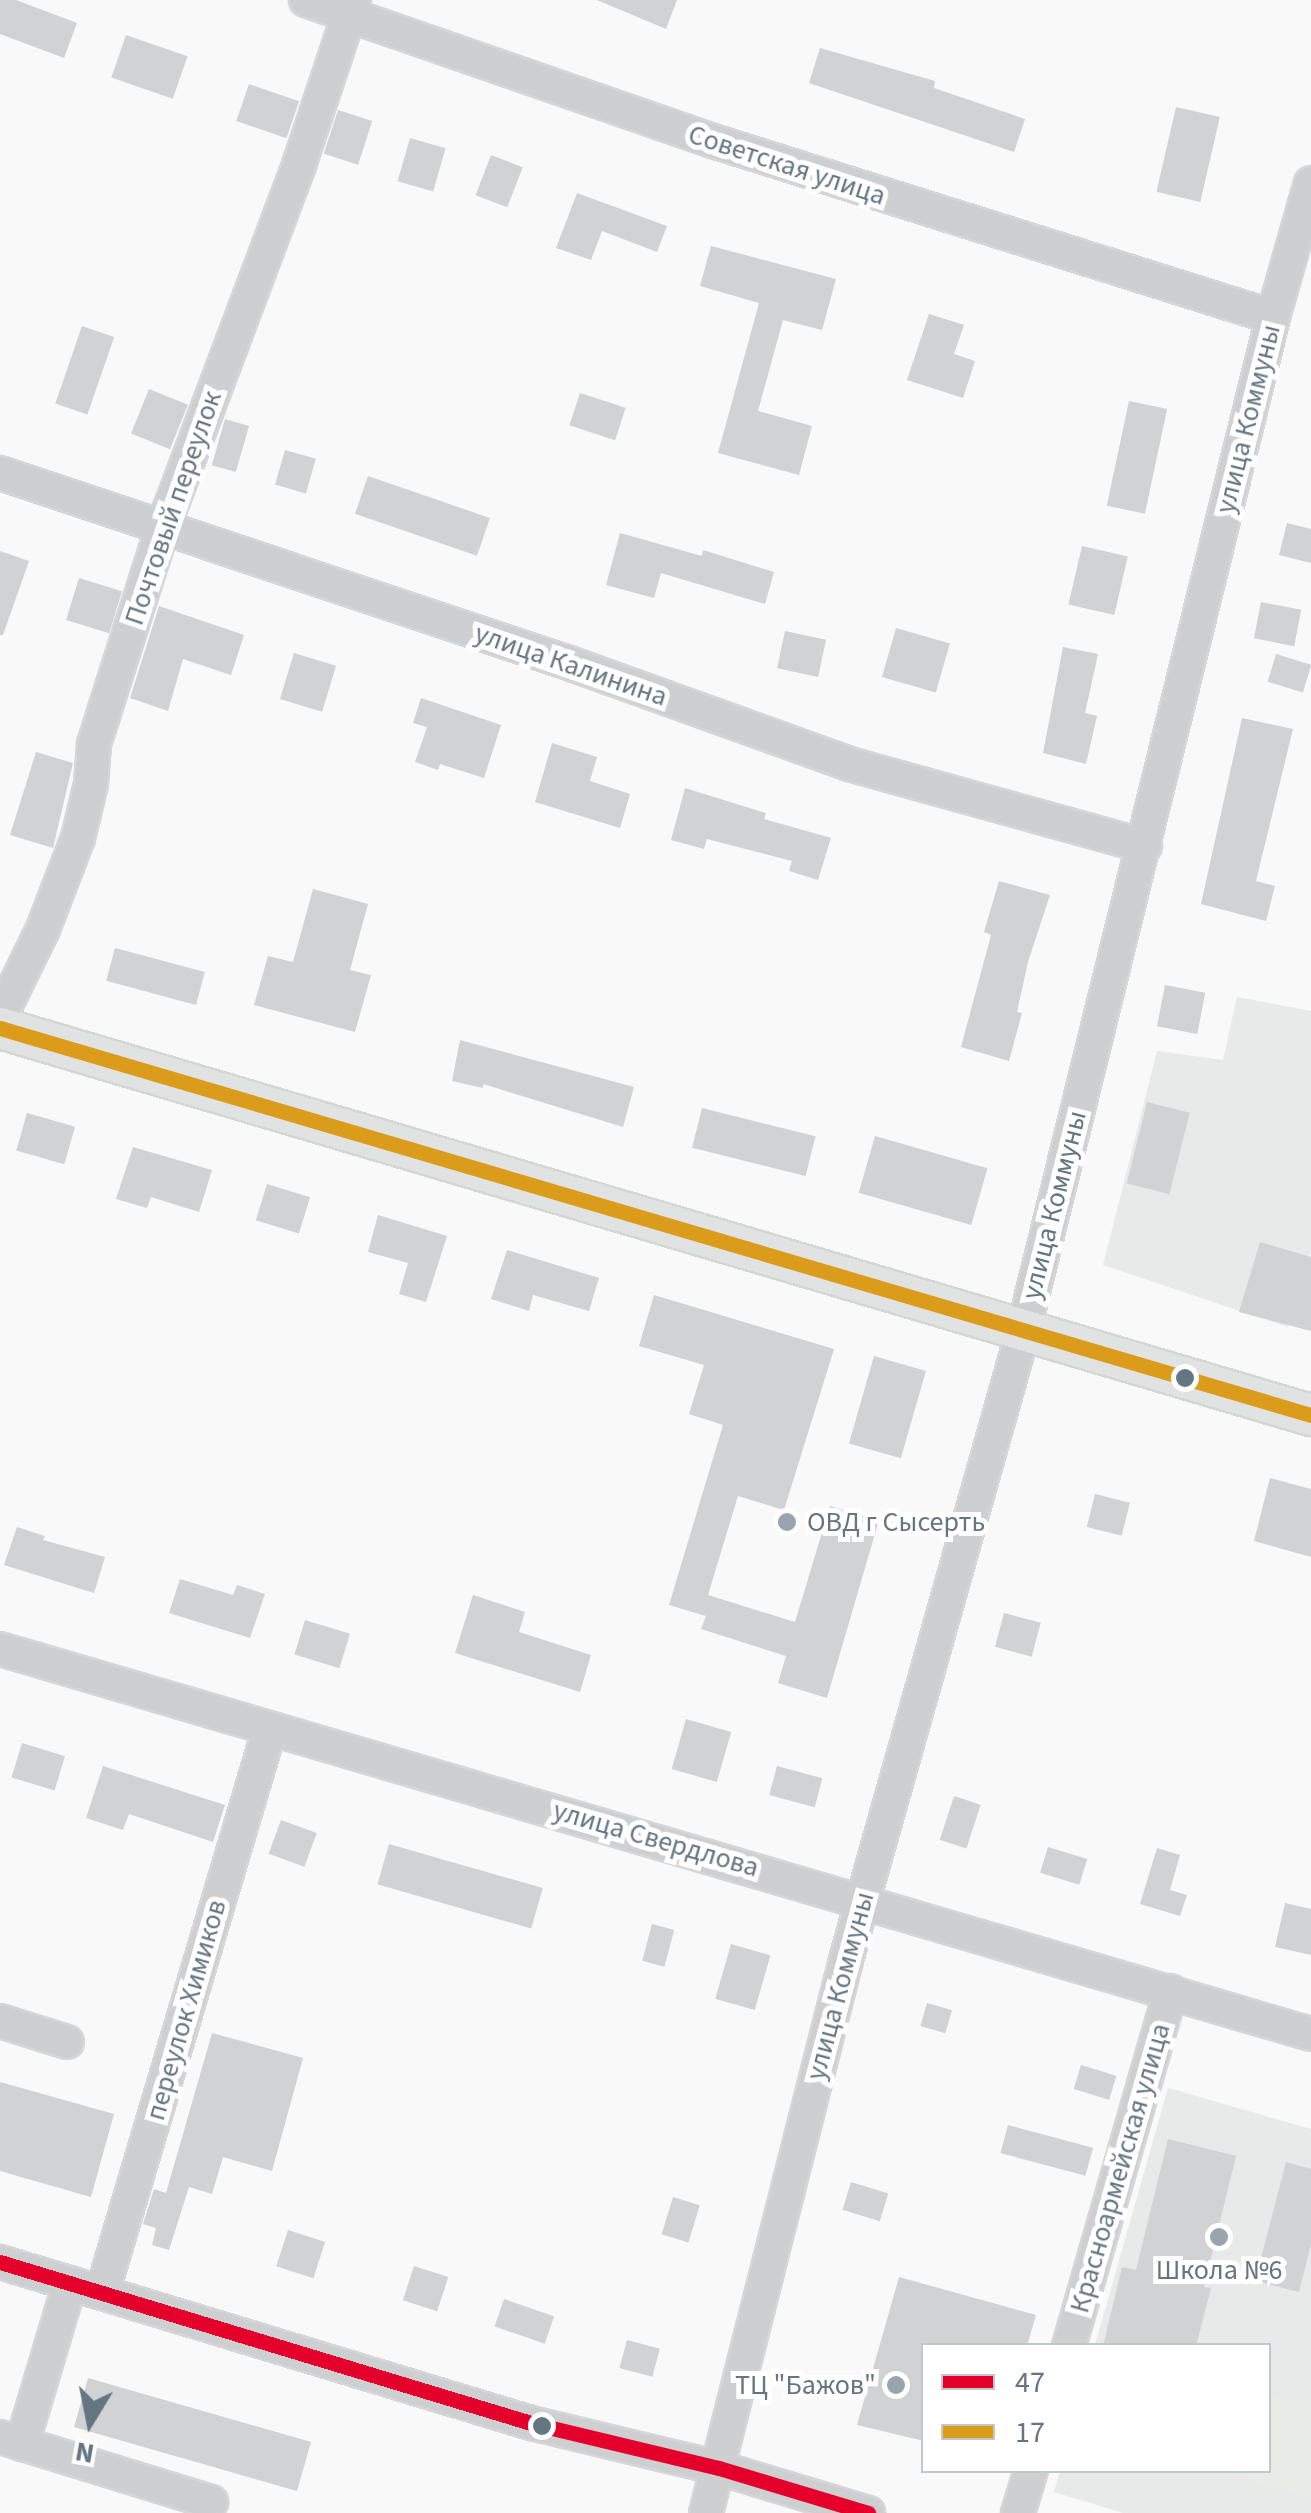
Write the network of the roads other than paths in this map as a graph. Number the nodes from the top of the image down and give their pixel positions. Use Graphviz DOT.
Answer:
graph roads {
  1 [pos="306,0"];
  2 [pos="352,8"];
  3 [pos="1311,183"];
  4 [pos="1273,317"];
  5 [pos="0,473"];
  6 [pos="163,527"];
  7 [pos="1144,846"];
  8 [pos="0,1017"];
  9 [pos="0,1028"];
  10 [pos="1022,1332"];
  11 [pos="1311,1415"];
  12 [pos="0,1649"];
  13 [pos="270,1728"];
  14 [pos="863,1900"];
  15 [pos="1171,1991"];
  16 [pos="0,2021"];
  17 [pos="1311,2034"];
  18 [pos="67,2042"];
  19 [pos="0,2262"];
  20 [pos="70,2283"];
  21 [pos="102,2292"];
  22 [pos="1070,2343"];
  23 [pos="11,2441"];
  24 [pos="720,2468"];
  25 [pos="1030,2473"];
  26 [pos="210,2502"];
  27 [pos="706,2513"];
  28 [pos="868,2513"];
  29 [pos="1018,2513"];
  1 -- 2 [label="street, Советская улица"];
  2 -- 4 [label="street, Советская улица"];
  2 -- 6 [label="street, Почтовый переулок"];
  3 -- 4 [label="street, улица Коммуны"];
  4 -- 7 [label="street, улица Коммуны"];
  5 -- 6 [label="street, улица Калинина"];
  6 -- 7 [label="street, улица Калинина"];
  6 -- 8 [label="street, Почтовый переулок"];
  7 -- 10 [label="street, улица Коммуны"];
  9 -- 10 [label="main road"];
  10 -- 11 [label="main road"];
  10 -- 14 [label="street, улица Коммуны"];
  12 -- 13 [label="street, улица Свердлова"];
  13 -- 14 [label="street, улица Свердлова"];
  13 -- 21 [label="street, переулок Химиков"];
  14 -- 15 [label="street, улица Свердлова"];
  14 -- 24 [label="street, улица Коммуны"];
  15 -- 17 [label="street, улица Свердлова"];
  15 -- 22 [label="street, Красноармейская улица"];
  16 -- 18 [label="street"];
  19 -- 20 [label="street"];
  20 -- 21 [label="street"];
  20 -- 23 [label="street"];
  21 -- 24 [label="street"];
  23 -- 26 [label="street"];
  24 -- 27 [label="street, улица Коммуны"];
  24 -- 28 [label="street"];
  25 -- 29 [label="street"];
}
